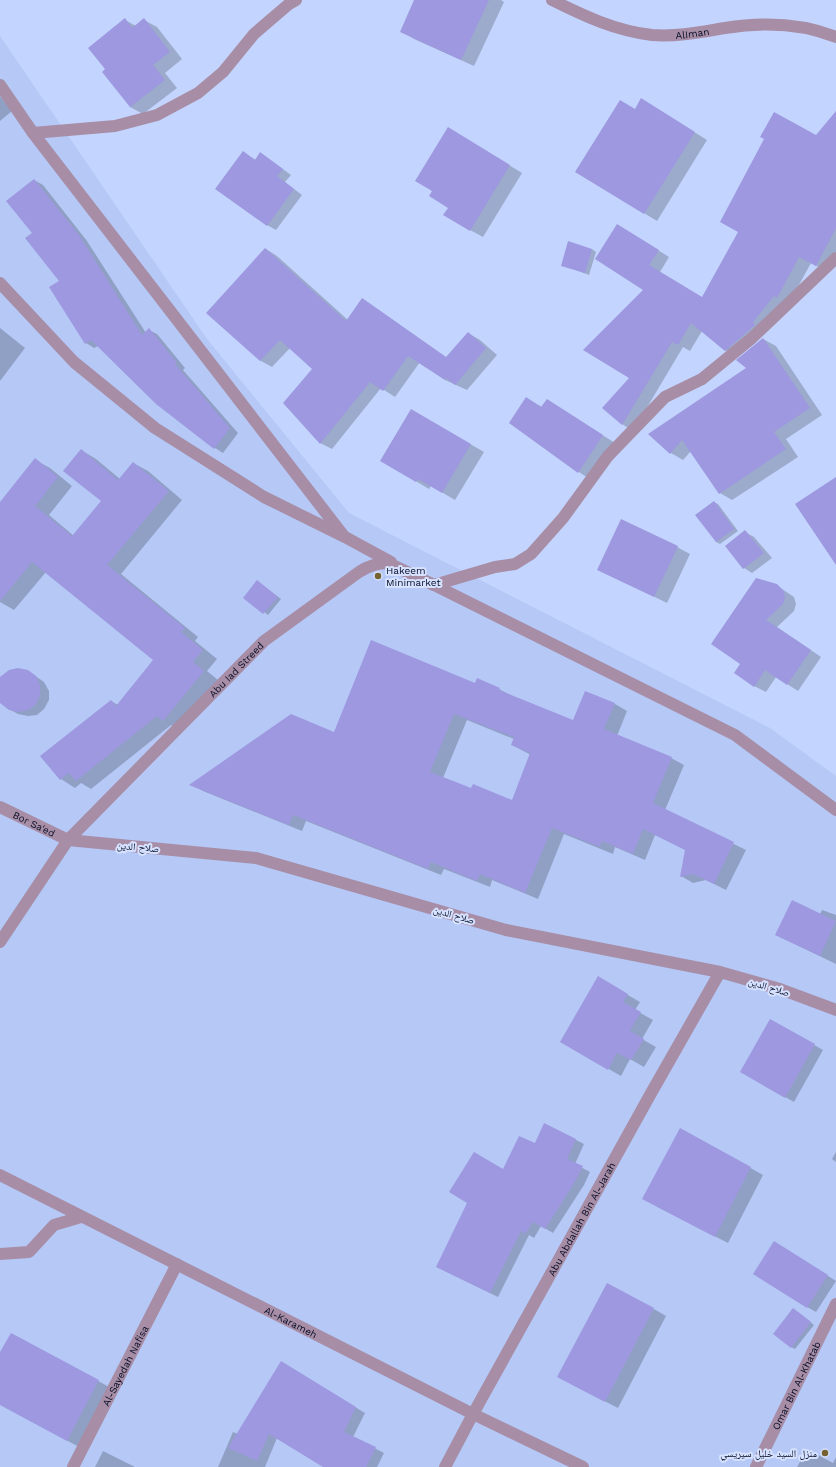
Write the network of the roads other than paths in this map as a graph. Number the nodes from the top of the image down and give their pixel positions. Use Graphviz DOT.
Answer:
graph roads {
  1 [pos="296,0"];
  2 [pos="552,0"];
  3 [pos="836,37"];
  4 [pos="0,85"];
  5 [pos="33,133"];
  6 [pos="836,258"];
  7 [pos="0,283"];
  8 [pos="345,537"];
  9 [pos="434,585"];
  10 [pos="0,808"];
  11 [pos="836,810"];
  12 [pos="68,840"];
  13 [pos="0,942"];
  14 [pos="720,972"];
  15 [pos="836,1010"];
  16 [pos="0,1175"];
  17 [pos="81,1217"];
  18 [pos="0,1254"];
  19 [pos="177,1264"];
  20 [pos="836,1304"];
  21 [pos="473,1414"];
  22 [pos="73,1467"];
  23 [pos="445,1467"];
  24 [pos="583,1467"];
  25 [pos="756,1467"];
  1 -- 5 [label="street"];
  2 -- 3 [label="street, AlIman"];
  4 -- 5 [label="street"];
  5 -- 8 [label="street"];
  6 -- 9 [label="street"];
  7 -- 8 [label="street"];
  8 -- 9 [label="street"];
  9 -- 11 [label="street"];
  9 -- 12 [label="street, Abu Iad Streed"];
  10 -- 12 [label="street, Bor Sa'ed"];
  12 -- 13 [label="street, Abu Iad Streed"];
  12 -- 14 [label="street, صلاح الدين"];
  14 -- 15 [label="street, صلاح الدين"];
  14 -- 21 [label="street, Abu Abdallah Bin Al-Jarah"];
  16 -- 17 [label="street, Al-Karameh"];
  17 -- 18 [label="street"];
  17 -- 19 [label="street, Al-Karameh"];
  19 -- 21 [label="street, Al-Karameh"];
  19 -- 22 [label="street, Al-Sayedah Nafisa"];
  20 -- 25 [label="street, Omar Bin Al-Khatab"];
  21 -- 23 [label="street, Abu Abdallah Bin Al-Jarah"];
  21 -- 24 [label="street, Al-Karameh"];
}
